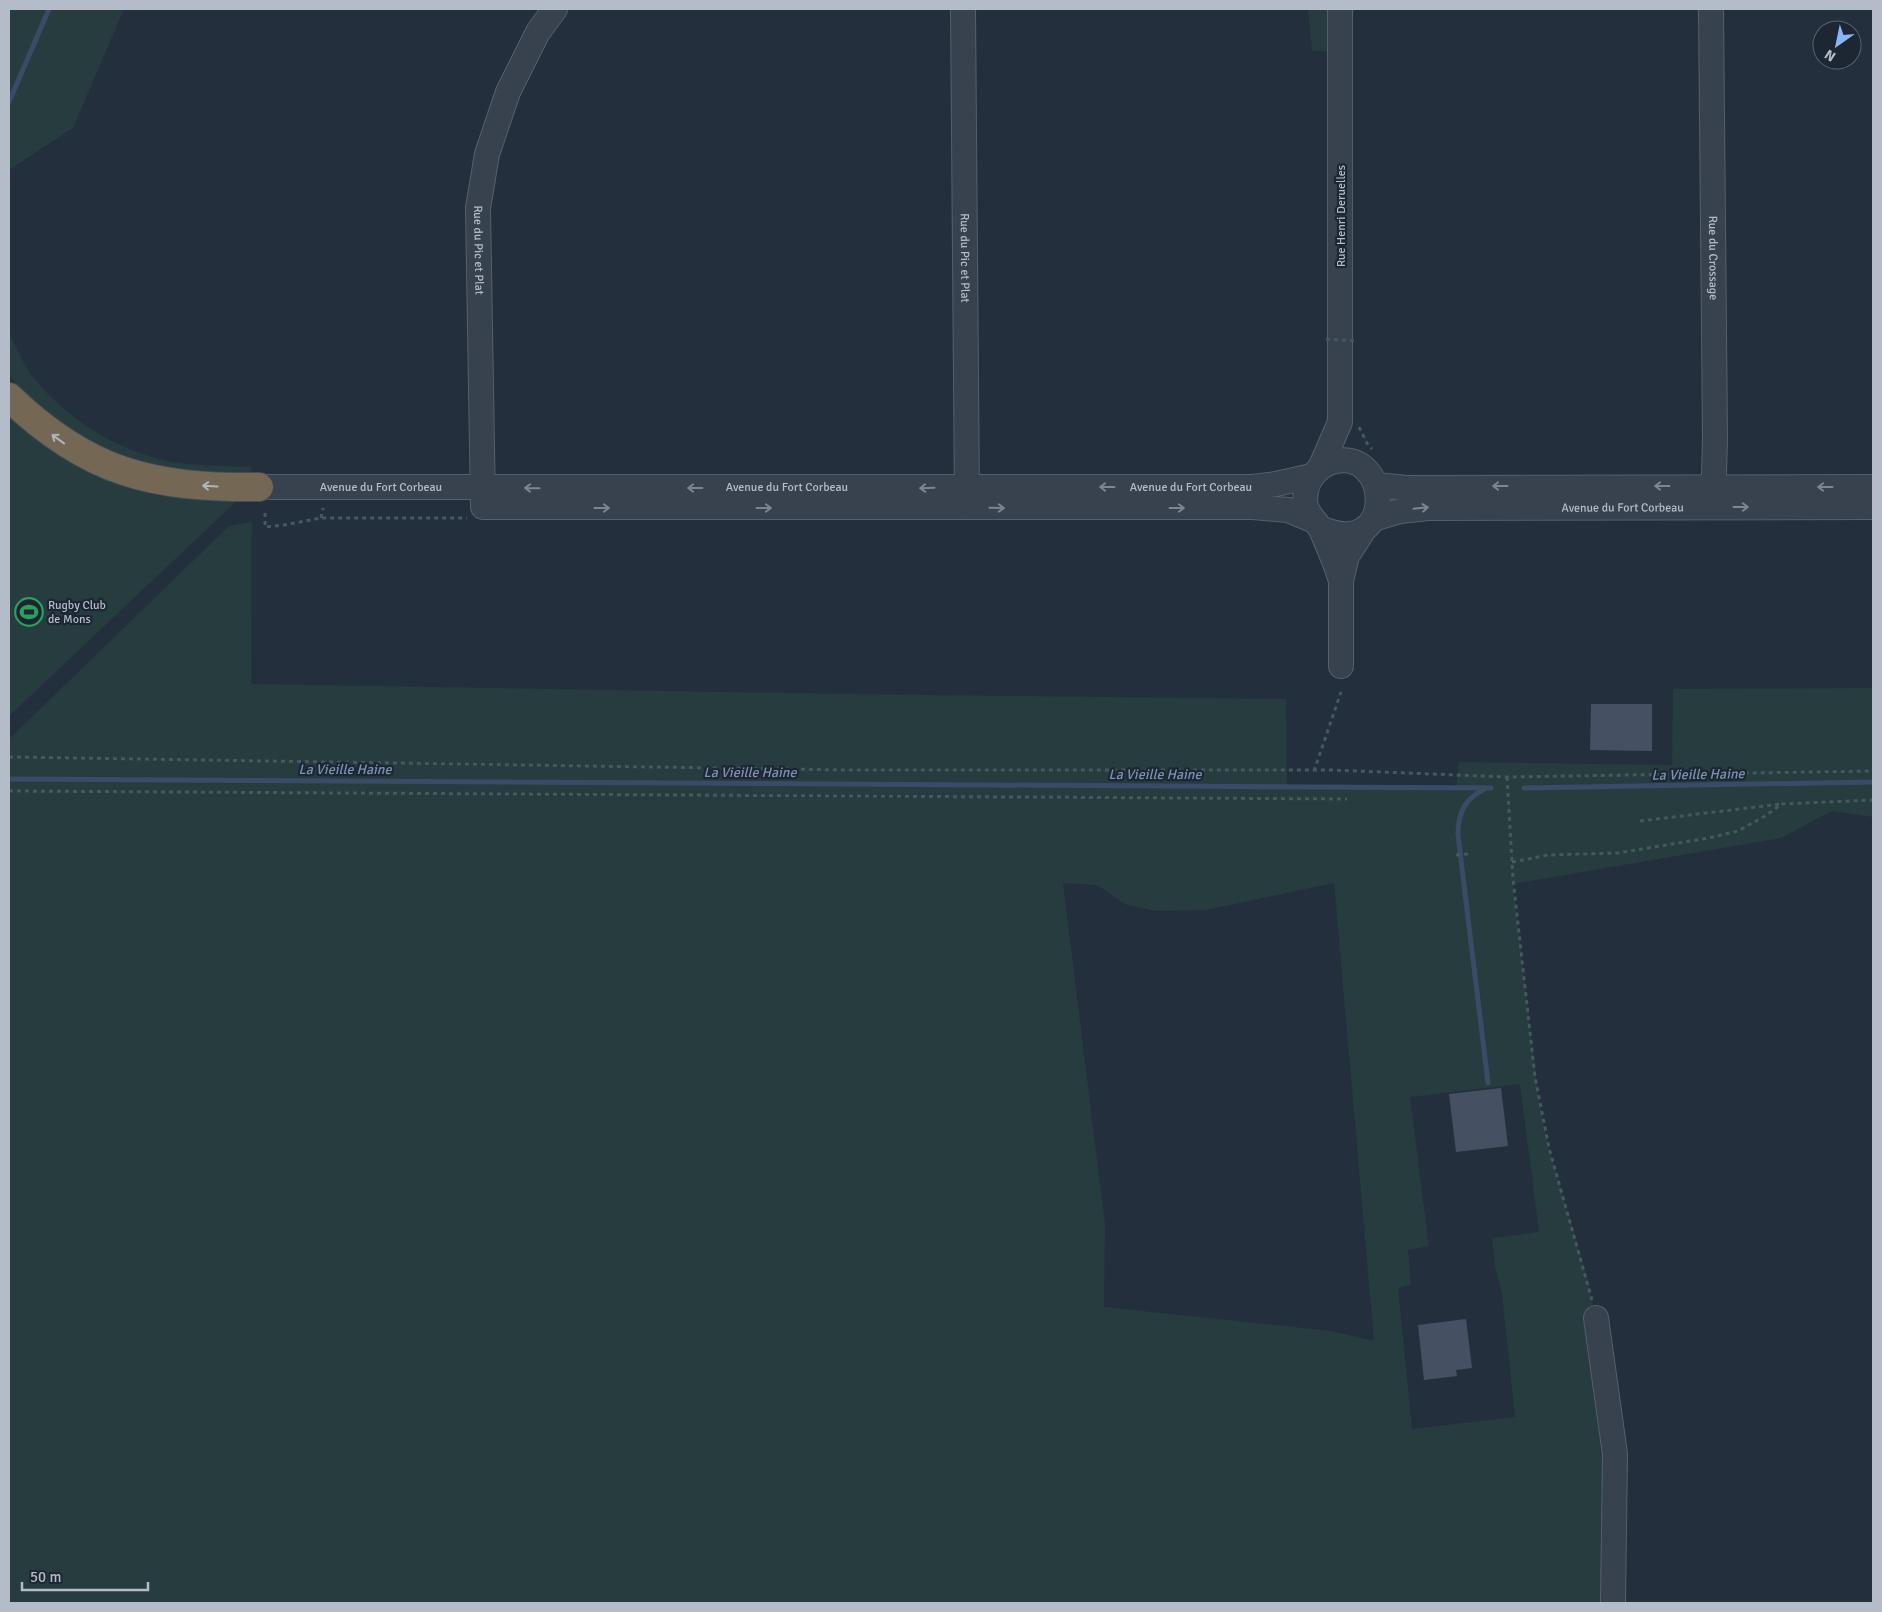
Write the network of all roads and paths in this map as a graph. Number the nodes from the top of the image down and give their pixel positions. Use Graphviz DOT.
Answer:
graph roads {
  1 [pos="555,9"];
  2 [pos="963,9"];
  3 [pos="1340,9"];
  4 [pos="1711,9"];
  5 [pos="1326,339"];
  6 [pos="1356,341"];
  7 [pos="9,397"];
  8 [pos="1340,422"];
  9 [pos="1316,472"];
  10 [pos="1370,476"];
  11 [pos="259,487"];
  12 [pos="1873,487"];
  13 [pos="1713,496"];
  14 [pos="483,497"];
  15 [pos="966,497"];
  16 [pos="1873,507"];
  17 [pos="1369,523"];
  18 [pos="1316,524"];
  19 [pos="1341,581"];
  20 [pos="1341,666"];
  21 [pos="1341,692"];
  22 [pos="9,757"];
  23 [pos="1314,771"];
  24 [pos="1873,771"];
  25 [pos="1507,777"];
  26 [pos="9,790"];
  27 [pos="1347,799"];
  28 [pos="1873,800"];
  29 [pos="1782,804"];
  30 [pos="1640,821"];
  31 [pos="1468,854"];
  32 [pos="1456,856"];
  33 [pos="1512,862"];
  34 [pos="1596,1318"];
  35 [pos="1613,1603"];
  1 -- 14 [label="street, Rue du Pic et Plat"];
  2 -- 15 [label="street, Rue du Pic et Plat"];
  3 -- 8 [label="street, Rue Henri Deruelles"];
  4 -- 13 [label="street, Rue du Crossage"];
  5 -- 6 [label="path, bridge"];
  11 -- 7 [label="highway, one-way"];
  8 -- 9 [label="street, Rue Henri Deruelles"];
  8 -- 10 [label="street, Rue Henri Deruelles"];
  9 -- 10 [label="street"];
  9 -- 15 [label="street, Avenue du Fort Corbeau, one-way"];
  9 -- 18 [label="street"];
  13 -- 10 [label="street, Avenue du Fort Corbeau, one-way"];
  10 -- 17 [label="street"];
  11 -- 14 [label="street, Avenue du Fort Corbeau"];
  12 -- 13 [label="street, Avenue du Fort Corbeau, one-way"];
  13 -- 16 [label="street, Avenue du Fort Corbeau, one-way"];
  17 -- 13 [label="street, Avenue du Fort Corbeau, one-way"];
  14 -- 15 [label="street, Avenue du Fort Corbeau"];
  15 -- 18 [label="street, Avenue du Fort Corbeau, one-way"];
  17 -- 18 [label="street"];
  17 -- 19 [label="street"];
  18 -- 19 [label="street"];
  19 -- 20 [label="street"];
  21 -- 23 [label="path"];
  22 -- 23 [label="path"];
  23 -- 25 [label="path"];
  24 -- 25 [label="path"];
  25 -- 33 [label="path"];
  26 -- 27 [label="path"];
  28 -- 29 [label="path"];
  29 -- 30 [label="path"];
  29 -- 33 [label="path"];
  31 -- 32 [label="path"];
  33 -- 34 [label="path"];
  34 -- 35 [label="street"];
}
